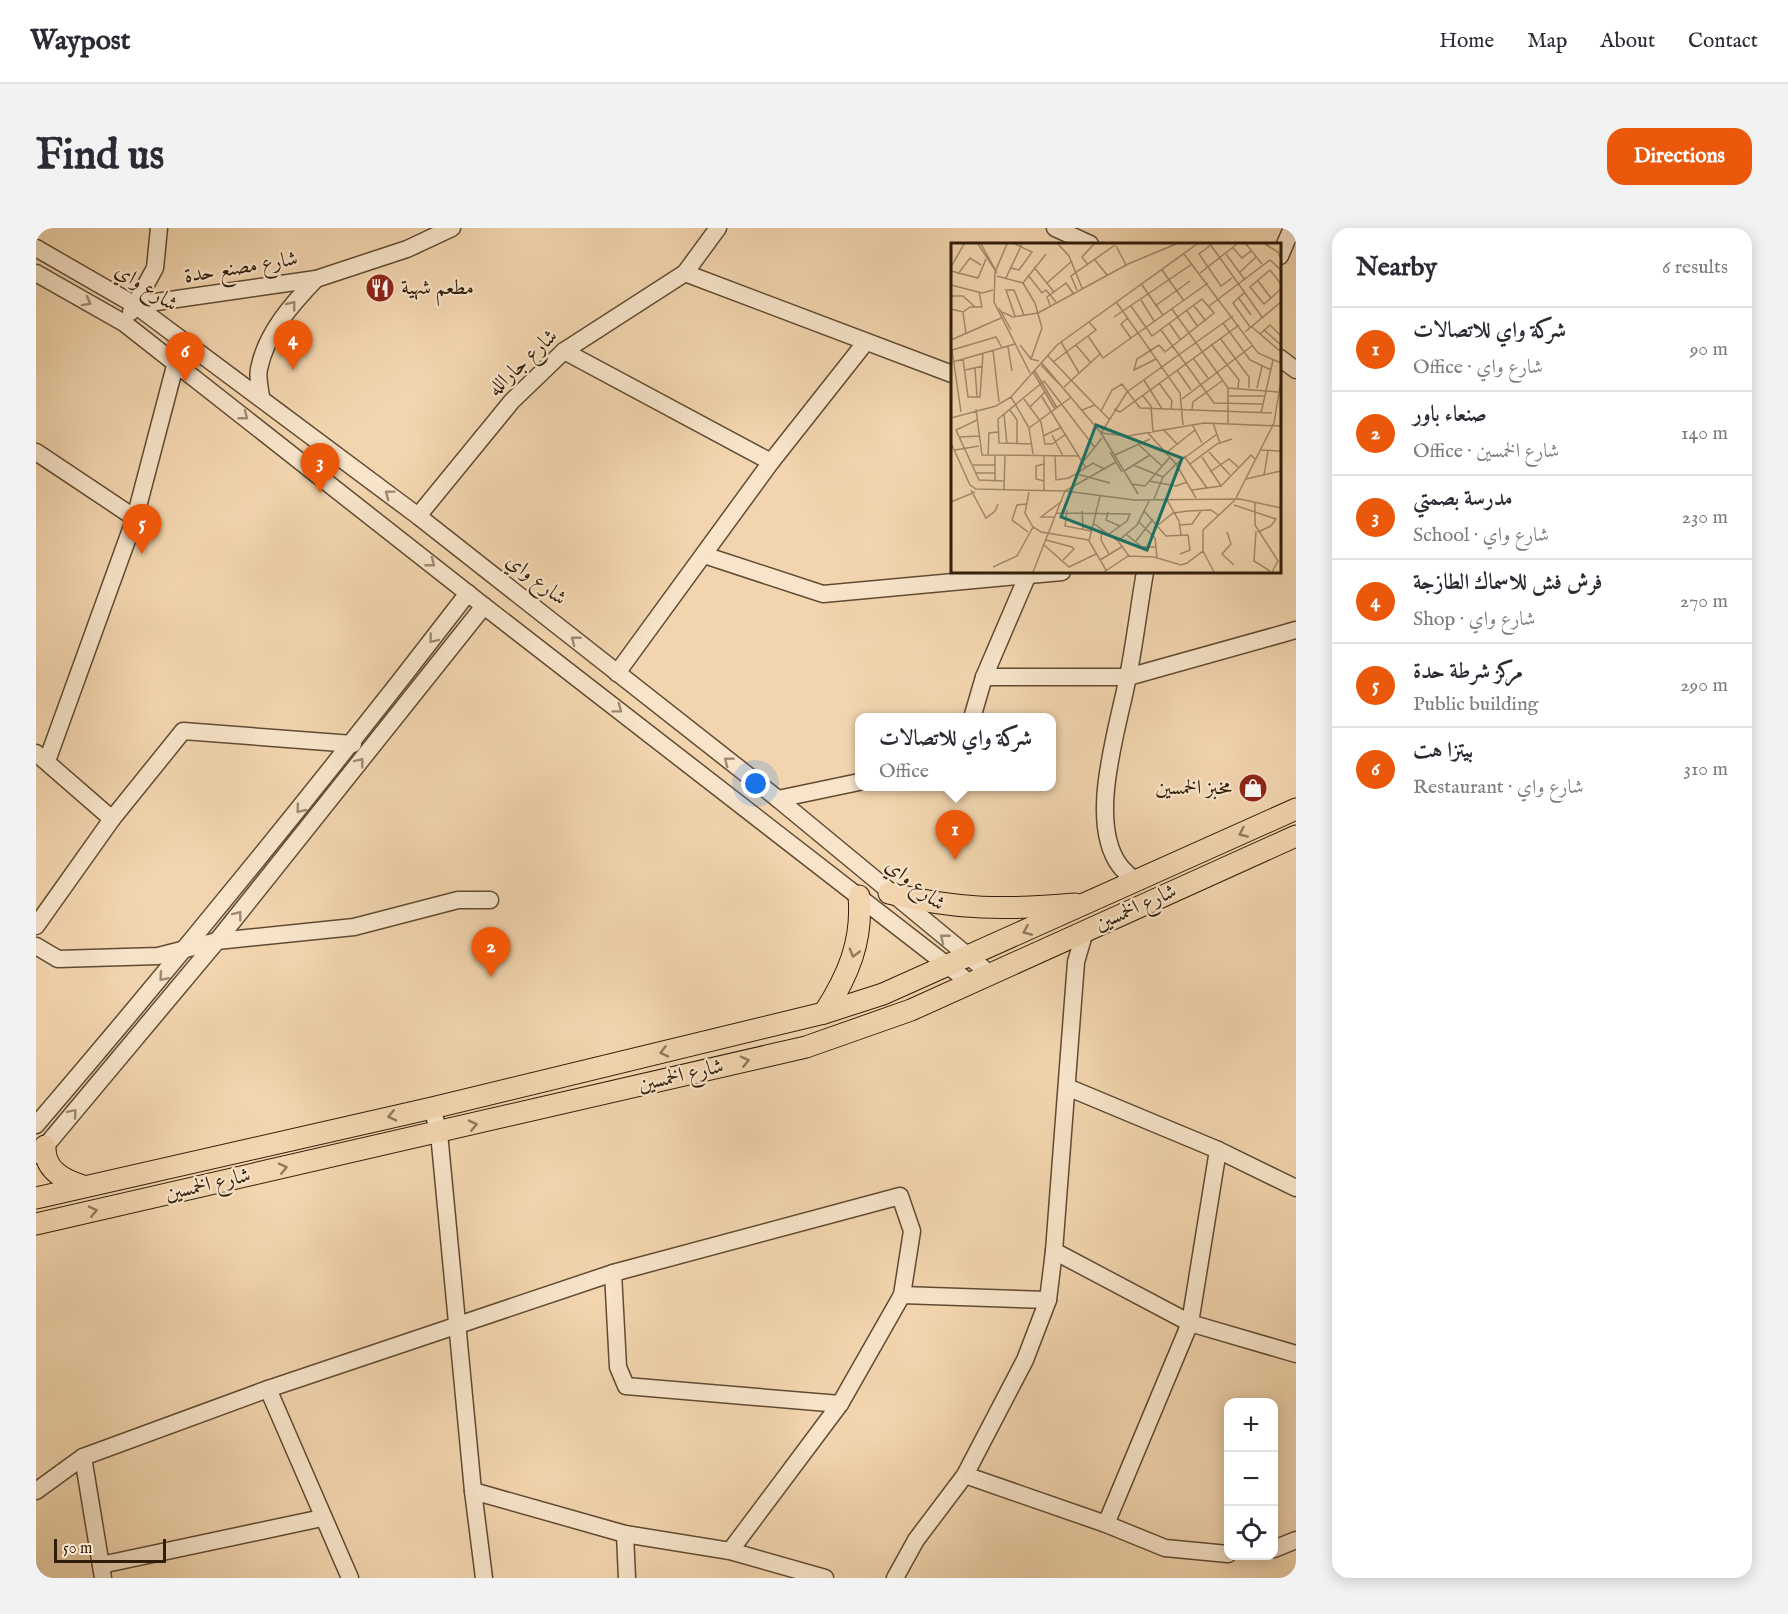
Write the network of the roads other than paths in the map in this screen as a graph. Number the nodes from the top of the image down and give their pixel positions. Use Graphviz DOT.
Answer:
graph roads {
  1 [pos="159,228"];
  2 [pos="452,228"];
  3 [pos="718,228"];
  4 [pos="1292,228"];
  5 [pos="1066,230"];
  6 [pos="1088,243"];
  7 [pos="36,248"];
  8 [pos="1281,254"];
  9 [pos="36,273"];
  10 [pos="685,273"];
  11 [pos="316,279"];
  12 [pos="135,306"];
  13 [pos="124,323"];
  14 [pos="865,343"];
  15 [pos="564,351"];
  16 [pos="1281,359"];
  17 [pos="176,362"];
  18 [pos="1296,370"];
  19 [pos="951,374"];
  20 [pos="261,397"];
  21 [pos="36,453"];
  22 [pos="771,462"];
  23 [pos="418,516"];
  24 [pos="135,518"];
  25 [pos="704,555"];
  26 [pos="1029,573"];
  27 [pos="1145,573"];
  28 [pos="468,593"];
  29 [pos="484,606"];
  30 [pos="1296,630"];
  31 [pos="617,673"];
  32 [pos="984,677"];
  33 [pos="1128,677"];
  34 [pos="973,713"];
  35 [pos="691,733"];
  36 [pos="353,744"];
  37 [pos="675,752"];
  38 [pos="42,757"];
  39 [pos="855,783"];
  40 [pos="778,799"];
  41 [pos="1296,809"];
  42 [pos="112,819"];
  43 [pos="1296,836"];
  44 [pos="1136,882"];
  45 [pos="889,893"];
  46 [pos="859,896"];
  47 [pos="490,900"];
  48 [pos="1093,902"];
  49 [pos="36,926"];
  50 [pos="1085,931"];
  51 [pos="217,941"];
  52 [pos="36,946"];
  53 [pos="189,947"];
  54 [pos="967,956"];
  55 [pos="947,965"];
  56 [pos="990,974"];
  57 [pos="970,983"];
  58 [pos="824,1013"];
  59 [pos="1067,1087"];
  60 [pos="432,1108"];
  61 [pos="36,1125"];
  62 [pos="439,1133"];
  63 [pos="1218,1150"];
  64 [pos="40,1152"];
  65 [pos="83,1186"];
  66 [pos="1296,1188"];
  67 [pos="36,1198"];
  68 [pos="36,1224"];
  69 [pos="1054,1251"];
  70 [pos="613,1273"];
  71 [pos="902,1295"];
  72 [pos="1047,1300"];
  73 [pos="458,1323"];
  74 [pos="1190,1323"];
  75 [pos="1296,1354"];
  76 [pos="268,1389"];
  77 [pos="840,1404"];
  78 [pos="83,1458"];
  79 [pos="965,1475"];
  80 [pos="36,1491"];
  81 [pos="473,1491"];
  82 [pos="322,1518"];
  83 [pos="1106,1524"];
  84 [pos="625,1534"];
  85 [pos="1296,1540"];
  86 [pos="1278,1547"];
  87 [pos="730,1551"];
  88 [pos="1224,1554"];
  89 [pos="102,1572"];
  90 [pos="350,1578"];
  91 [pos="484,1578"];
  92 [pos="627,1578"];
  93 [pos="825,1578"];
  94 [pos="895,1578"];
  1 -- 12 [label="street"];
  2 -- 11 [label="street, شارع مصنع حدة"];
  3 -- 10 [label="street, شارع جارالله"];
  4 -- 8 [label="street"];
  5 -- 6 [label="street"];
  7 -- 12 [label="street, شارع واي"];
  9 -- 13 [label="street, شارع واي, one-way"];
  10 -- 14 [label="street"];
  10 -- 15 [label="street, شارع جارالله"];
  11 -- 12 [label="street, شارع مصنع حدة"];
  20 -- 11 [label="street, one-way"];
  12 -- 13 [label="street"];
  12 -- 20 [label="street, شارع واي"];
  13 -- 17 [label="street, شارع واي"];
  14 -- 19 [label="street"];
  14 -- 22 [label="street"];
  15 -- 22 [label="street"];
  15 -- 23 [label="street, شارع جارالله"];
  16 -- 18 [label="street"];
  17 -- 24 [label="street"];
  17 -- 28 [label="street, شارع واي, one-way"];
  23 -- 20 [label="street, شارع واي, one-way"];
  21 -- 24 [label="street"];
  22 -- 25 [label="street"];
  31 -- 23 [label="street, شارع واي, one-way"];
  24 -- 38 [label="street"];
  25 -- 26 [label="street"];
  25 -- 31 [label="street"];
  26 -- 32 [label="street"];
  27 -- 33 [label="street"];
  28 -- 29 [label="street, شارع واي"];
  28 -- 36 [label="street, one-way"];
  29 -- 37 [label="street, شارع واي, one-way"];
  51 -- 29 [label="street, one-way"];
  30 -- 33 [label="street"];
  31 -- 35 [label="street, شارع واي"];
  32 -- 33 [label="street"];
  32 -- 34 [label="street"];
  33 -- 44 [label="street"];
  35 -- 37 [label="street"];
  40 -- 35 [label="street, شارع واي, one-way"];
  36 -- 42 [label="street"];
  36 -- 53 [label="street, one-way"];
  37 -- 46 [label="street, شارع واي"];
  38 -- 42 [label="street"];
  39 -- 40 [label="street"];
  40 -- 45 [label="street, شارع واي"];
  41 -- 44 [label="main road, شارع الخمسين, one-way"];
  42 -- 49 [label="street"];
  43 -- 50 [label="main road, شارع الخمسين"];
  44 -- 48 [label="main road, شارع الخمسين"];
  45 -- 48 [label="main road"];
  54 -- 45 [label="street, شارع واي, one-way"];
  46 -- 55 [label="street, شارع واي"];
  46 -- 58 [label="main road, one-way"];
  47 -- 51 [label="street"];
  48 -- 54 [label="main road, شارع الخمسين, one-way"];
  50 -- 56 [label="main road, شارع الخمسين"];
  50 -- 59 [label="street"];
  51 -- 53 [label="street"];
  64 -- 51 [label="street, one-way"];
  52 -- 53 [label="street"];
  53 -- 61 [label="street, one-way"];
  54 -- 55 [label="main road, شارع الخمسين"];
  54 -- 56 [label="street, شارع واي"];
  55 -- 57 [label="street, شارع واي"];
  55 -- 58 [label="main road, شارع الخمسين"];
  56 -- 57 [label="main road, شارع الخمسين"];
  62 -- 57 [label="main road, شارع الخمسين, one-way"];
  58 -- 60 [label="main road, شارع الخمسين, one-way"];
  59 -- 63 [label="street"];
  59 -- 69 [label="street"];
  60 -- 62 [label="street"];
  60 -- 65 [label="main road, شارع الخمسين, one-way"];
  68 -- 62 [label="main road, شارع الخمسين, one-way"];
  62 -- 73 [label="street"];
  63 -- 66 [label="street"];
  63 -- 74 [label="street"];
  64 -- 65 [label="main road"];
  65 -- 67 [label="main road, شارع الخمسين"];
  69 -- 72 [label="street"];
  69 -- 74 [label="street"];
  70 -- 71 [label="street"];
  70 -- 73 [label="street"];
  70 -- 77 [label="street"];
  71 -- 72 [label="street"];
  71 -- 77 [label="street"];
  72 -- 79 [label="street"];
  73 -- 76 [label="street"];
  73 -- 81 [label="street"];
  74 -- 75 [label="street"];
  74 -- 83 [label="street"];
  76 -- 78 [label="street"];
  76 -- 82 [label="street"];
  77 -- 87 [label="street"];
  78 -- 80 [label="street"];
  78 -- 89 [label="street"];
  79 -- 83 [label="street"];
  79 -- 94 [label="street"];
  81 -- 84 [label="street"];
  81 -- 91 [label="street"];
  82 -- 89 [label="street"];
  82 -- 90 [label="street"];
  83 -- 88 [label="street"];
  84 -- 87 [label="street"];
  84 -- 92 [label="street"];
  85 -- 86 [label="street"];
  87 -- 93 [label="street"];
}
